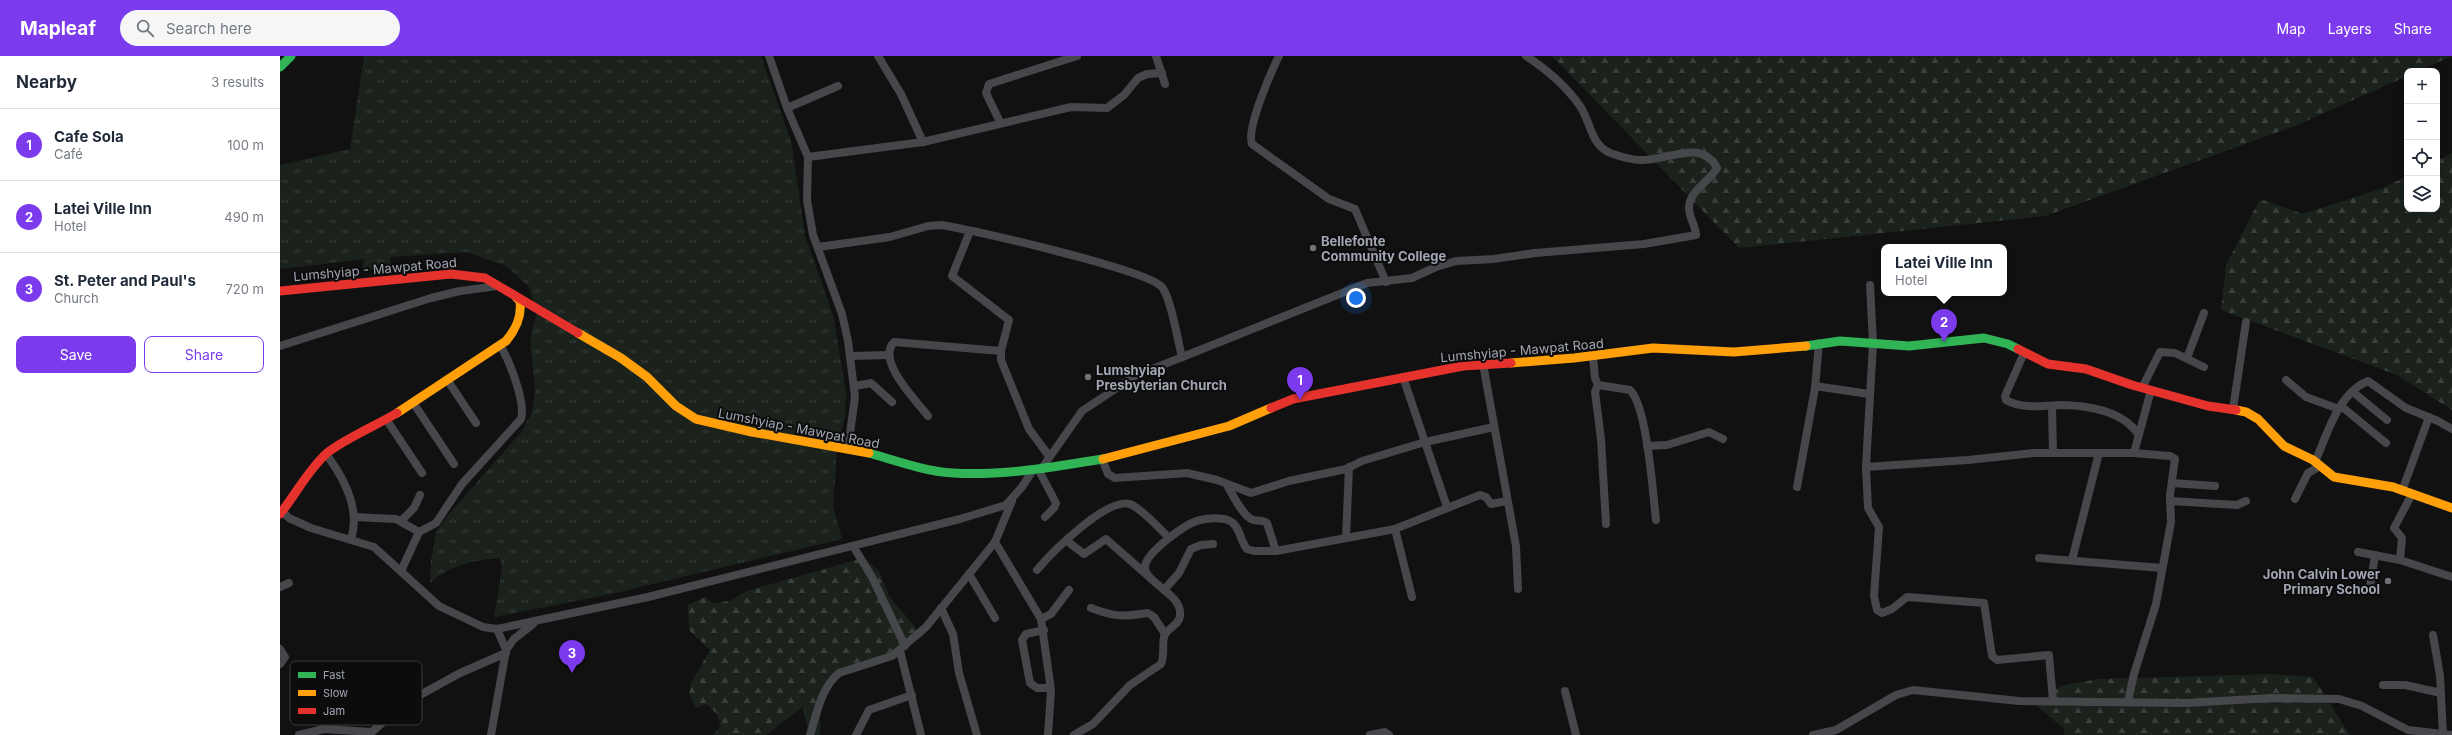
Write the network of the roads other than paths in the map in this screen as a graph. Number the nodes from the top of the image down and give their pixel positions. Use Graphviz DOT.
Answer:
graph roads {
  1 [pos="292,56"];
  2 [pos="769,56"];
  3 [pos="878,56"];
  4 [pos="1077,56"];
  5 [pos="1156,56"];
  6 [pos="1279,56"];
  7 [pos="1526,56"];
  8 [pos="280,67"];
  9 [pos="1162,73"];
  10 [pos="1165,84"];
  11 [pos="838,86"];
  12 [pos="787,108"];
  13 [pos="1000,122"];
  14 [pos="923,142"];
  15 [pos="808,157"];
  16 [pos="970,231"];
  17 [pos="818,247"];
  18 [pos="1386,282"];
  19 [pos="1870,285"];
  20 [pos="499,286"];
  21 [pos="280,290"];
  22 [pos="514,295"];
  23 [pos="2204,313"];
  24 [pos="2246,322"];
  25 [pos="1819,343"];
  26 [pos="1873,344"];
  27 [pos="280,346"];
  28 [pos="500,346"];
  29 [pos="1001,350"];
  30 [pos="2024,353"];
  31 [pos="888,355"];
  32 [pos="851,356"];
  33 [pos="1593,356"];
  34 [pos="1182,357"];
  35 [pos="2187,358"];
  36 [pos="1483,364"];
  37 [pos="2204,367"];
  38 [pos="1403,377"];
  39 [pos="2286,380"];
  40 [pos="448,381"];
  41 [pos="1598,385"];
  42 [pos="854,386"];
  43 [pos="1815,386"];
  44 [pos="2146,389"];
  45 [pos="2353,392"];
  46 [pos="1870,394"];
  47 [pos="892,402"];
  48 [pos="414,404"];
  49 [pos="2052,406"];
  50 [pos="2340,408"];
  51 [pos="2232,409"];
  52 [pos="928,416"];
  53 [pos="2429,417"];
  54 [pos="386,419"];
  55 [pos="2387,420"];
  56 [pos="476,422"];
  57 [pos="1494,427"];
  58 [pos="2452,430"];
  59 [pos="2138,434"];
  60 [pos="1723,439"];
  61 [pos="1426,442"];
  62 [pos="2386,443"];
  63 [pos="1646,446"];
  64 [pos="848,448"];
  65 [pos="2134,452"];
  66 [pos="2053,453"];
  67 [pos="2099,453"];
  68 [pos="326,454"];
  69 [pos="1049,456"];
  70 [pos="1102,459"];
  71 [pos="454,464"];
  72 [pos="2318,464"];
  73 [pos="1349,467"];
  74 [pos="1866,467"];
  75 [pos="1038,469"];
  76 [pos="422,473"];
  77 [pos="2172,483"];
  78 [pos="1226,484"];
  79 [pos="1797,486"];
  80 [pos="2216,486"];
  81 [pos="2402,491"];
  82 [pos="2412,494"];
  83 [pos="420,495"];
  84 [pos="2294,499"];
  85 [pos="1012,500"];
  86 [pos="1507,501"];
  87 [pos="2170,501"];
  88 [pos="2246,501"];
  89 [pos="1447,507"];
  90 [pos="2452,508"];
  91 [pos="281,513"];
  92 [pos="355,517"];
  93 [pos="1045,517"];
  94 [pos="1656,520"];
  95 [pos="402,521"];
  96 [pos="1606,524"];
  97 [pos="1395,529"];
  98 [pos="419,532"];
  99 [pos="1169,538"];
  100 [pos="1346,538"];
  101 [pos="352,539"];
  102 [pos="1066,541"];
  103 [pos="995,542"];
  104 [pos="1213,544"];
  105 [pos="853,546"];
  106 [pos="1276,551"];
  107 [pos="2358,552"];
  108 [pos="2375,555"];
  109 [pos="2039,558"];
  110 [pos="2072,560"];
  111 [pos="2400,560"];
  112 [pos="2162,568"];
  113 [pos="1037,570"];
  114 [pos="401,571"];
  115 [pos="969,574"];
  116 [pos="1148,575"];
  117 [pos="2452,577"];
  118 [pos="289,583"];
  119 [pos="280,587"];
  120 [pos="2370,588"];
  121 [pos="1518,589"];
  122 [pos="1069,590"];
  123 [pos="1164,590"];
  124 [pos="1412,597"];
  125 [pos="941,608"];
  126 [pos="1091,608"];
  127 [pos="995,618"];
  128 [pos="1041,619"];
  129 [pos="536,622"];
  130 [pos="497,629"];
  131 [pos="1044,630"];
  132 [pos="1165,634"];
  133 [pos="2433,635"];
  134 [pos="903,648"];
  135 [pos="280,649"];
  136 [pos="506,652"];
  137 [pos="280,664"];
  138 [pos="2383,685"];
  139 [pos="1050,688"];
  140 [pos="1565,691"];
  141 [pos="2441,693"];
  142 [pos="422,694"];
  143 [pos="912,695"];
  144 [pos="2052,701"];
  145 [pos="2128,701"];
  146 [pos="382,725"];
  147 [pos="374,734"];
  148 [pos="2442,734"];
  149 [pos="299,735"];
  150 [pos="490,735"];
  151 [pos="810,735"];
  152 [pos="856,735"];
  153 [pos="921,735"];
  154 [pos="977,735"];
  155 [pos="1048,735"];
  156 [pos="1074,735"];
  157 [pos="1370,735"];
  158 [pos="1389,735"];
  159 [pos="1576,735"];
  160 [pos="1813,735"];
  161 [pos="2452,735"];
  1 -- 8 [label="street"];
  2 -- 12 [label="street"];
  3 -- 14 [label="street"];
  4 -- 13 [label="street"];
  5 -- 9 [label="street"];
  6 -- 18 [label="street"];
  7 -- 18 [label="street"];
  9 -- 10 [label="street"];
  9 -- 13 [label="street"];
  11 -- 12 [label="street"];
  12 -- 15 [label="street"];
  13 -- 14 [label="street"];
  14 -- 15 [label="street"];
  15 -- 17 [label="street"];
  16 -- 17 [label="street"];
  16 -- 29 [label="street"];
  16 -- 34 [label="street"];
  17 -- 32 [label="street"];
  18 -- 34 [label="street"];
  19 -- 26 [label="street"];
  20 -- 21 [label="street, Lumshyiap - Mawpat Road"];
  20 -- 22 [label="street, Lumshyiap - Mawpat Road"];
  20 -- 27 [label="street"];
  22 -- 28 [label="street"];
  22 -- 64 [label="street, Lumshyiap - Mawpat Road"];
  23 -- 35 [label="street"];
  24 -- 51 [label="street"];
  25 -- 26 [label="street, Lumshyiap - Mawpat Road"];
  25 -- 33 [label="street, Lumshyiap - Mawpat Road"];
  25 -- 43 [label="street"];
  26 -- 30 [label="street, Lumshyiap - Mawpat Road"];
  26 -- 46 [label="street"];
  28 -- 40 [label="street"];
  28 -- 98 [label="street"];
  29 -- 31 [label="street"];
  29 -- 69 [label="street"];
  30 -- 44 [label="street, Lumshyiap - Mawpat Road"];
  30 -- 49 [label="street"];
  31 -- 32 [label="street"];
  31 -- 52 [label="street"];
  32 -- 42 [label="street"];
  33 -- 36 [label="street, Lumshyiap - Mawpat Road"];
  33 -- 41 [label="street"];
  34 -- 69 [label="street"];
  35 -- 37 [label="street"];
  35 -- 44 [label="street"];
  36 -- 38 [label="street, Lumshyiap - Mawpat Road"];
  36 -- 57 [label="street"];
  38 -- 61 [label="street"];
  38 -- 70 [label="street, Lumshyiap - Mawpat Road"];
  39 -- 50 [label="street"];
  40 -- 48 [label="street"];
  40 -- 56 [label="street"];
  41 -- 63 [label="street"];
  41 -- 96 [label="street"];
  42 -- 47 [label="street"];
  42 -- 64 [label="street"];
  43 -- 46 [label="street"];
  43 -- 79 [label="street"];
  44 -- 51 [label="street, Lumshyiap - Mawpat Road"];
  44 -- 59 [label="street"];
  45 -- 50 [label="street"];
  45 -- 53 [label="street"];
  45 -- 55 [label="street"];
  46 -- 74 [label="street"];
  48 -- 54 [label="street"];
  48 -- 71 [label="street"];
  49 -- 59 [label="street"];
  49 -- 66 [label="street"];
  50 -- 62 [label="street"];
  50 -- 72 [label="street"];
  51 -- 72 [label="street, Lumshyiap - Mawpat Road"];
  53 -- 58 [label="street"];
  53 -- 81 [label="street"];
  54 -- 68 [label="street"];
  54 -- 76 [label="street"];
  57 -- 61 [label="street"];
  57 -- 86 [label="street"];
  59 -- 65 [label="street"];
  60 -- 63 [label="street"];
  61 -- 73 [label="street"];
  61 -- 89 [label="street"];
  63 -- 94 [label="street"];
  64 -- 75 [label="street, Lumshyiap - Mawpat Road"];
  65 -- 67 [label="street"];
  65 -- 77 [label="street"];
  66 -- 67 [label="street"];
  66 -- 74 [label="street"];
  67 -- 110 [label="street"];
  68 -- 91 [label="street"];
  68 -- 92 [label="street"];
  69 -- 75 [label="street"];
  70 -- 75 [label="street, Lumshyiap - Mawpat Road"];
  70 -- 78 [label="street"];
  72 -- 81 [label="street, Lumshyiap - Mawpat Road"];
  72 -- 84 [label="street"];
  73 -- 78 [label="street"];
  73 -- 100 [label="street"];
  74 -- 144 [label="street"];
  75 -- 85 [label="street"];
  75 -- 93 [label="street"];
  77 -- 80 [label="street"];
  77 -- 87 [label="street"];
  78 -- 106 [label="street"];
  81 -- 82 [label="street, Lumshyiap - Mawpat Road"];
  82 -- 90 [label="street, Lumshyiap - Mawpat Road"];
  82 -- 111 [label="street"];
  83 -- 95 [label="street"];
  85 -- 103 [label="street"];
  85 -- 105 [label="street"];
  86 -- 89 [label="street"];
  86 -- 121 [label="street"];
  87 -- 88 [label="street"];
  87 -- 112 [label="street"];
  89 -- 97 [label="street"];
  91 -- 101 [label="street"];
  92 -- 95 [label="street"];
  92 -- 101 [label="street"];
  95 -- 98 [label="street"];
  97 -- 100 [label="street"];
  97 -- 124 [label="street"];
  98 -- 114 [label="street"];
  99 -- 102 [label="street"];
  99 -- 106 [label="street"];
  99 -- 116 [label="street"];
  100 -- 106 [label="street"];
  101 -- 114 [label="street"];
  102 -- 113 [label="street"];
  102 -- 116 [label="street"];
  103 -- 115 [label="street"];
  103 -- 128 [label="street"];
  104 -- 123 [label="street"];
  105 -- 129 [label="street"];
  105 -- 134 [label="street"];
  107 -- 108 [label="street"];
  108 -- 111 [label="street"];
  108 -- 120 [label="street"];
  109 -- 110 [label="street"];
  110 -- 112 [label="street"];
  111 -- 117 [label="street"];
  112 -- 145 [label="street"];
  114 -- 130 [label="street"];
  115 -- 125 [label="street"];
  115 -- 127 [label="street"];
  116 -- 123 [label="street"];
  118 -- 119 [label="street"];
  122 -- 128 [label="street"];
  123 -- 132 [label="street"];
  125 -- 134 [label="street"];
  125 -- 154 [label="street"];
  126 -- 132 [label="street"];
  128 -- 131 [label="street"];
  129 -- 130 [label="street"];
  129 -- 136 [label="street"];
  130 -- 136 [label="street"];
  131 -- 139 [label="street"];
  131 -- 139 [label="street"];
  132 -- 156 [label="street"];
  133 -- 141 [label="street"];
  134 -- 143 [label="street"];
  134 -- 151 [label="street"];
  135 -- 137 [label="street"];
  136 -- 142 [label="street"];
  136 -- 150 [label="street"];
  138 -- 141 [label="street"];
  139 -- 155 [label="street"];
  140 -- 159 [label="street"];
  141 -- 148 [label="street"];
  143 -- 152 [label="street"];
  143 -- 153 [label="street"];
  144 -- 145 [label="street"];
  144 -- 160 [label="street"];
  145 -- 148 [label="street"];
  146 -- 147 [label="street"];
  147 -- 149 [label="street"];
  148 -- 161 [label="street"];
  157 -- 158 [label="street"];
}
